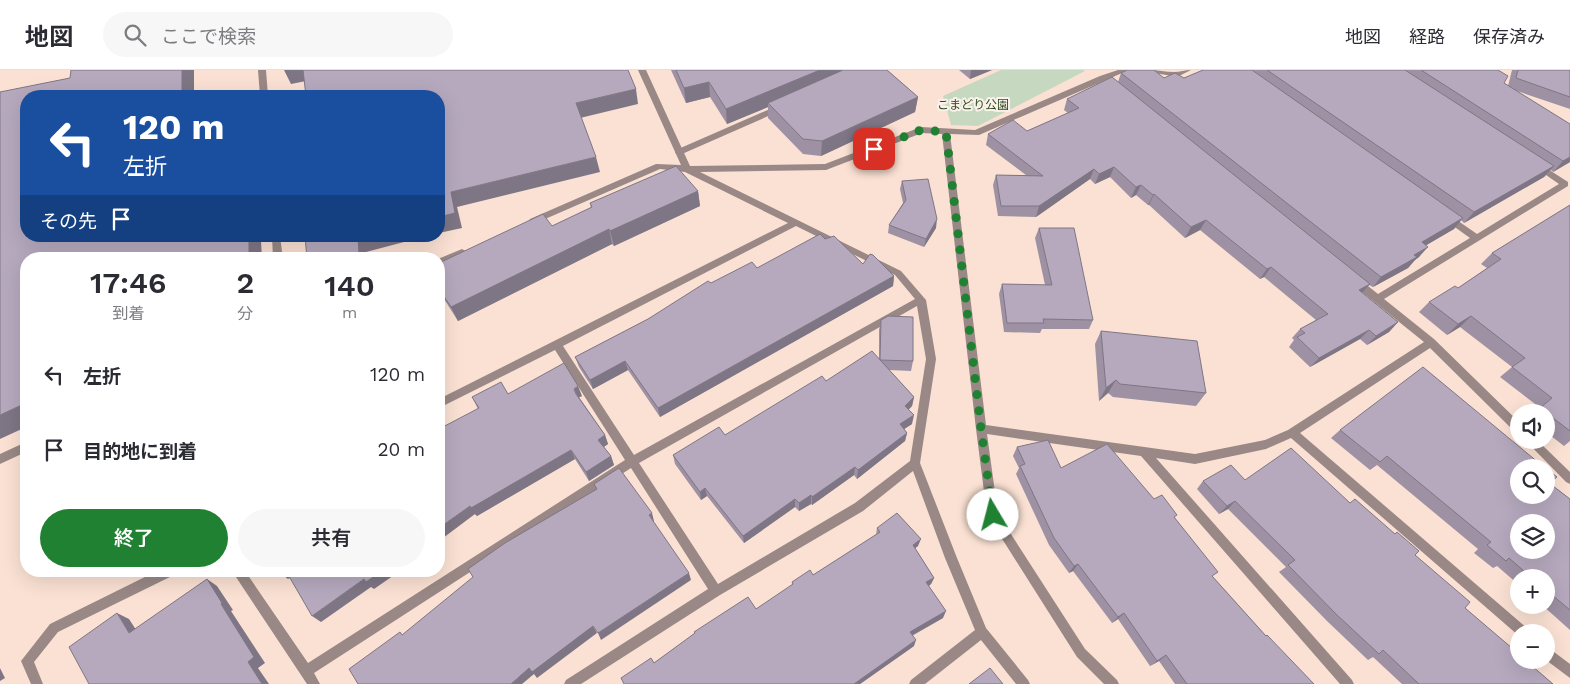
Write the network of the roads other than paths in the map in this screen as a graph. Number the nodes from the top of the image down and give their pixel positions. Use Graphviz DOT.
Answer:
graph roads {
  1 [pos="262,70"];
  2 [pos="642,70"];
  3 [pos="1093,70"];
  4 [pos="1125,70"];
  5 [pos="1153,70"];
  6 [pos="1187,70"];
  7 [pos="1103,78"];
  8 [pos="1110,84"];
  9 [pos="264,90"];
  10 [pos="787,105"];
  11 [pos="946,132"];
  12 [pos="679,152"];
  13 [pos="1533,163"];
  14 [pos="687,169"];
  15 [pos="1437,210"];
  16 [pos="795,223"];
  17 [pos="527,224"];
  18 [pos="1477,238"];
  19 [pos="474,247"];
  20 [pos="445,259"];
  21 [pos="1347,275"];
  22 [pos="1377,299"];
  23 [pos="921,300"];
  24 [pos="1431,342"];
  25 [pos="557,345"];
  26 [pos="445,401"];
  27 [pos="1510,420"];
  28 [pos="981,429"];
  29 [pos="1292,433"];
  30 [pos="1539,449"];
  31 [pos="20,451"];
  32 [pos="1143,451"];
  33 [pos="0,460"];
  34 [pos="631,462"];
  35 [pos="915,463"];
  36 [pos="1570,478"];
  37 [pos="158,577"];
  38 [pos="242,577"];
  39 [pos="716,591"];
  40 [pos="1514,624"];
  41 [pos="982,632"];
  42 [pos="1555,660"];
  43 [pos="306,671"];
  44 [pos="1570,672"];
  45 [pos="37,684"];
  46 [pos="314,684"];
  47 [pos="570,684"];
  48 [pos="915,684"];
  49 [pos="1024,684"];
  50 [pos="1113,684"];
  51 [pos="1348,684"];
  1 -- 9 [label="street"];
  2 -- 12 [label="street"];
  3 -- 7 [label="street"];
  4 -- 7 [label="street"];
  5 -- 6 [label="street"];
  7 -- 8 [label="street"];
  7 -- 11 [label="street"];
  10 -- 12 [label="street"];
  11 -- 14 [label="street"];
  11 -- 28 [label="street"];
  12 -- 14 [label="street"];
  13 -- 18 [label="street"];
  14 -- 16 [label="street"];
  14 -- 17 [label="street"];
  15 -- 18 [label="street"];
  16 -- 23 [label="street"];
  16 -- 25 [label="street"];
  18 -- 22 [label="street"];
  19 -- 20 [label="street"];
  21 -- 22 [label="street"];
  22 -- 24 [label="street"];
  23 -- 34 [label="street"];
  23 -- 35 [label="street"];
  24 -- 27 [label="street"];
  24 -- 29 [label="street"];
  25 -- 26 [label="street"];
  25 -- 34 [label="street"];
  28 -- 32 [label="street"];
  28 -- 50 [label="street"];
  29 -- 32 [label="street"];
  29 -- 40 [label="street"];
  30 -- 36 [label="street"];
  31 -- 33 [label="street"];
  32 -- 51 [label="street"];
  34 -- 39 [label="street"];
  34 -- 43 [label="street"];
  35 -- 39 [label="street"];
  35 -- 41 [label="street"];
  37 -- 45 [label="street"];
  38 -- 43 [label="street"];
  39 -- 47 [label="street"];
  41 -- 48 [label="street"];
  41 -- 49 [label="street"];
  42 -- 44 [label="street"];
  43 -- 46 [label="street"];
}
